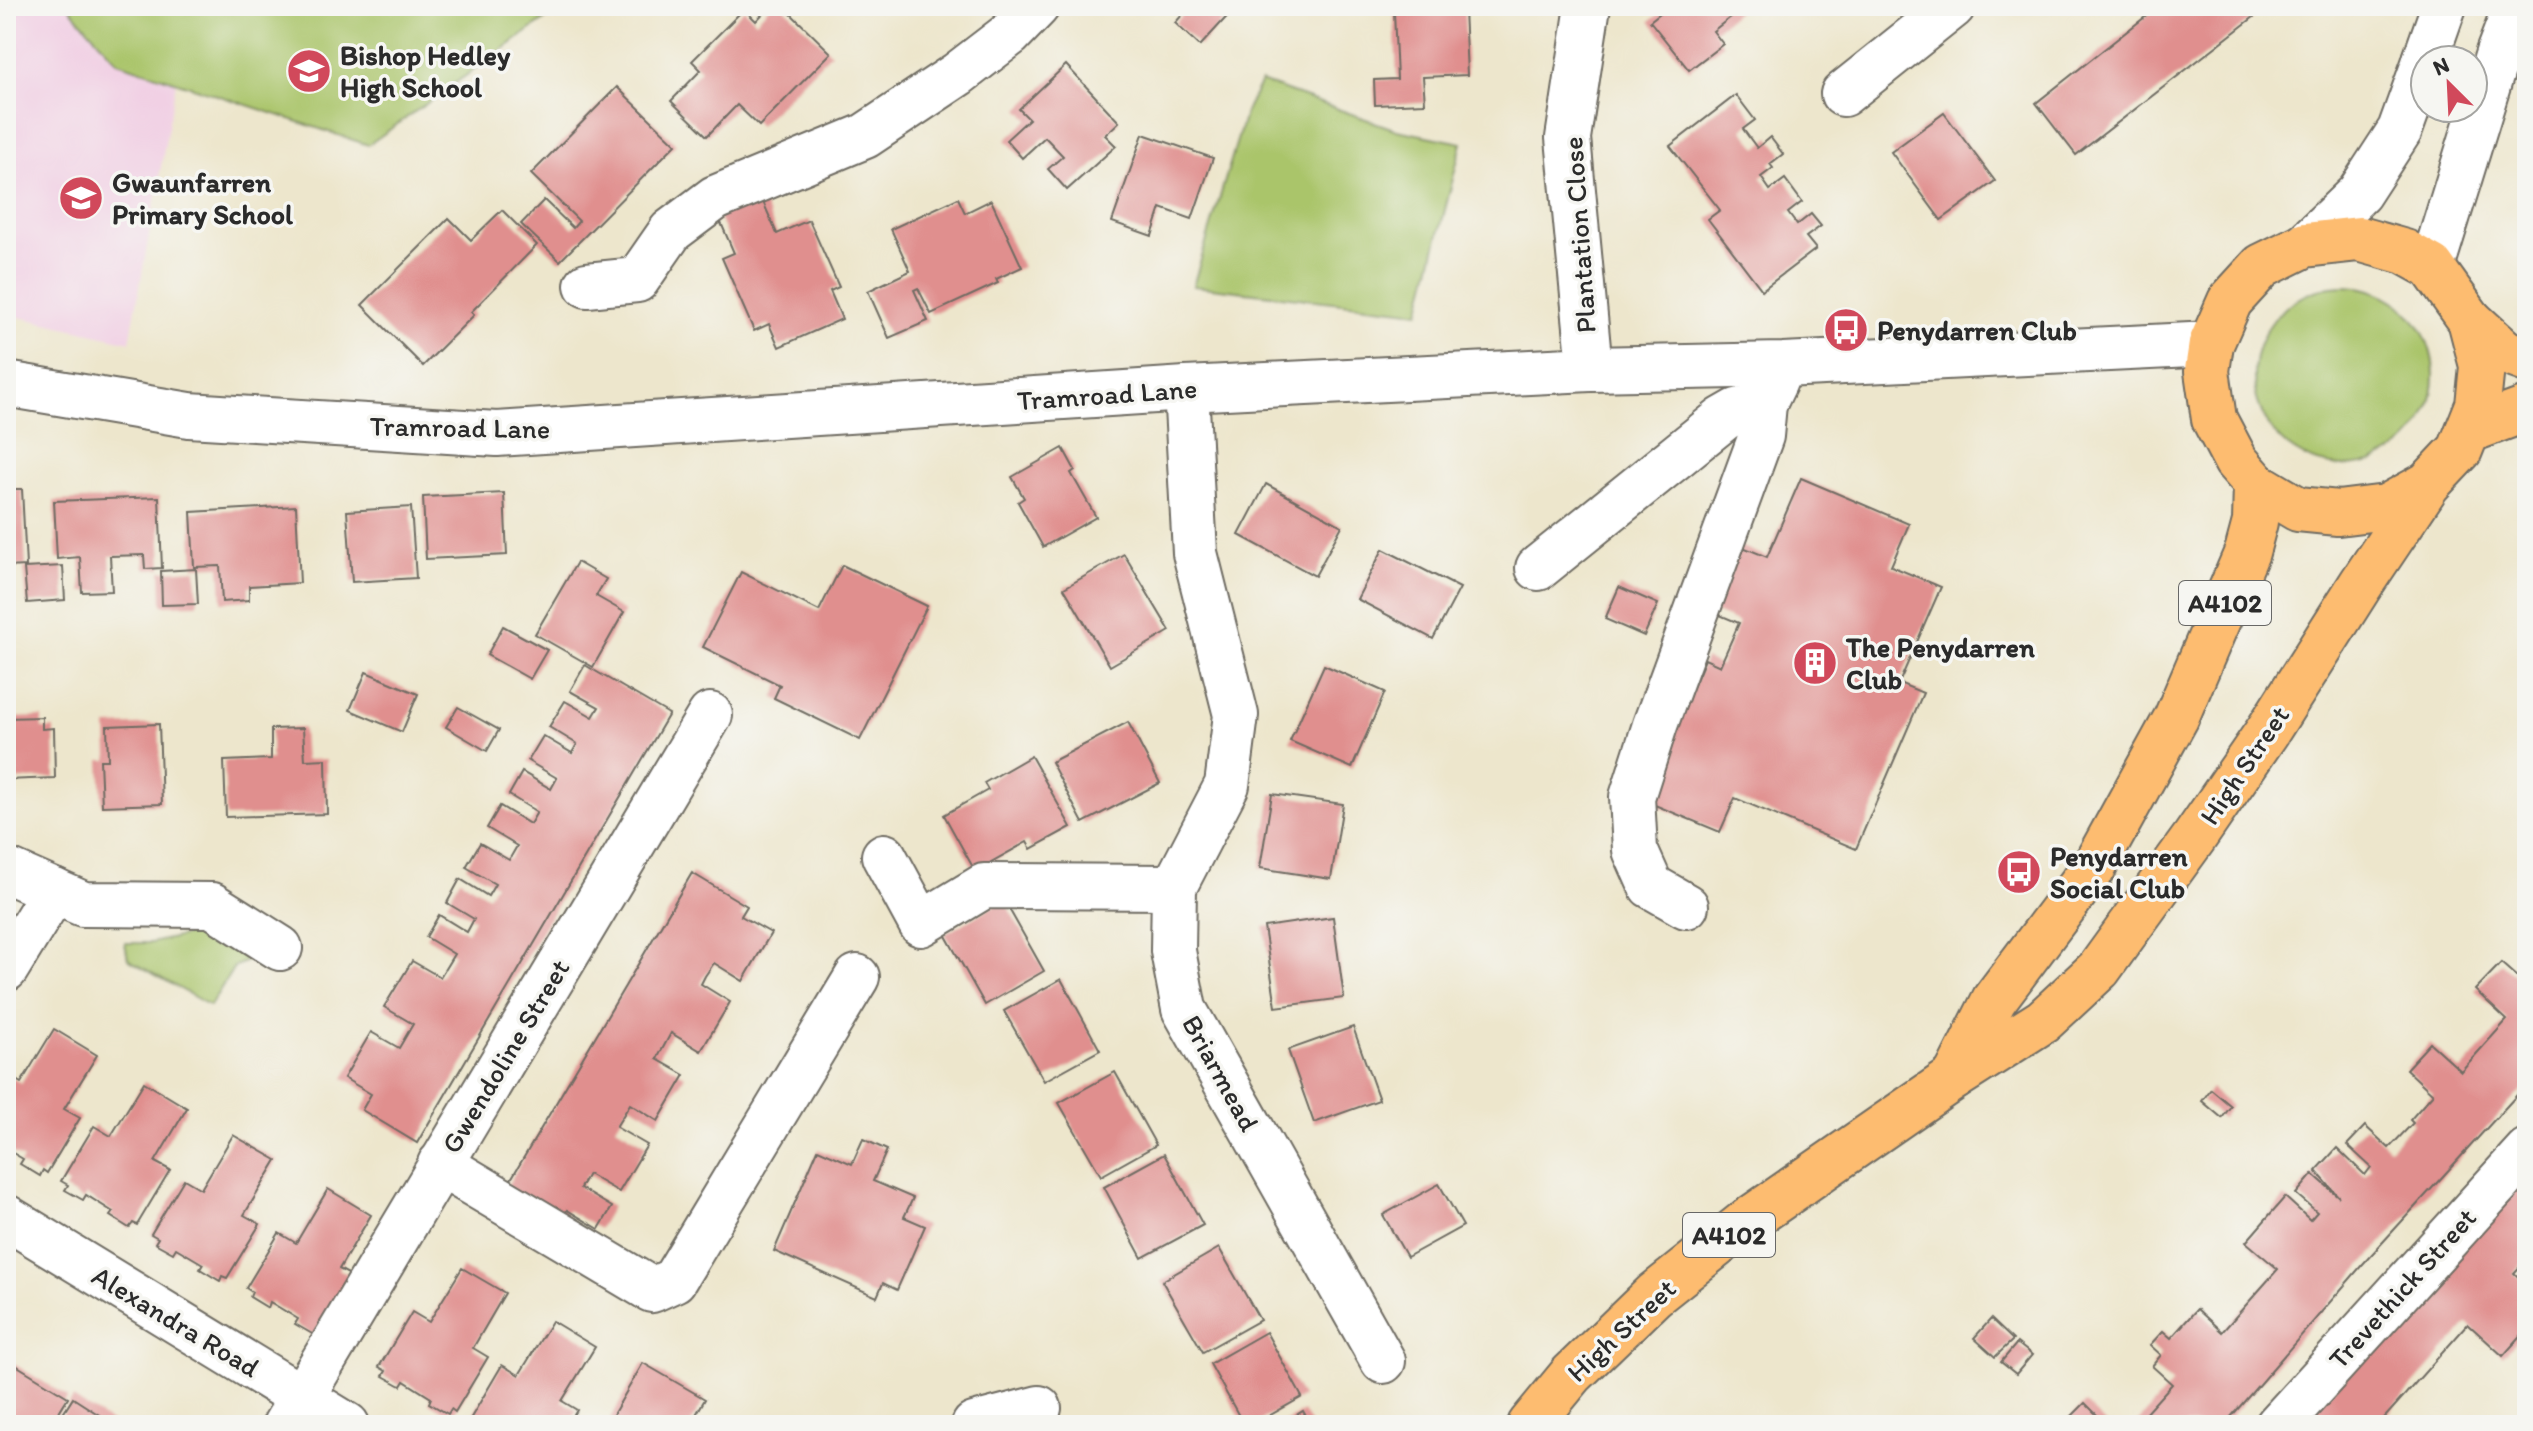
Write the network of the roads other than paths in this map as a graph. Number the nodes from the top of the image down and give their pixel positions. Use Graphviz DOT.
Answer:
graph roads {
  1 [pos="1588,6"];
  2 [pos="1953,6"];
  3 [pos="2444,6"];
  4 [pos="2516,6"];
  5 [pos="1024,20"];
  6 [pos="2431,44"];
  7 [pos="2513,55"];
  8 [pos="1843,94"];
  9 [pos="2409,105"];
  10 [pos="2305,245"];
  11 [pos="2432,267"];
  12 [pos="587,285"];
  13 [pos="2470,320"];
  14 [pos="2211,344"];
  15 [pos="2527,360"];
  16 [pos="1783,365"];
  17 [pos="1590,369"];
  18 [pos="6,384"];
  19 [pos="1186,389"];
  20 [pos="1764,404"];
  21 [pos="2527,409"];
  22 [pos="2468,431"];
  23 [pos="2256,484"];
  24 [pos="2428,484"];
  25 [pos="1538,568"];
  26 [pos="710,715"];
  27 [pos="884,856"];
  28 [pos="6,870"];
  29 [pos="1174,887"];
  30 [pos="54,891"];
  31 [pos="1686,906"];
  32 [pos="280,948"];
  33 [pos="6,969"];
  34 [pos="857,977"];
  35 [pos="1955,1077"];
  36 [pos="2527,1151"];
  37 [pos="440,1164"];
  38 [pos="6,1217"];
  39 [pos="1383,1361"];
  40 [pos="1039,1408"];
  41 [pos="293,1411"];
  42 [pos="347,1425"];
  43 [pos="974,1425"];
  44 [pos="1530,1425"];
  45 [pos="2278,1425"];
  1 -- 17 [label="street, Plantation Close"];
  2 -- 8 [label="street"];
  3 -- 6 [label="street, High Street"];
  4 -- 7 [label="street"];
  5 -- 12 [label="street"];
  7 -- 11 [label="street"];
  9 -- 10 [label="street, High Street"];
  10 -- 11 [label="main road, High Street / A4102"];
  10 -- 14 [label="main road, High Street / A4102"];
  11 -- 13 [label="main road, High Street / A4102"];
  13 -- 15 [label="main road, A4102"];
  13 -- 22 [label="main road, High Street / A4102"];
  14 -- 16 [label="street, Tramroad Lane"];
  14 -- 23 [label="main road, High Street / A4102"];
  16 -- 17 [label="street, Tramroad Lane"];
  16 -- 20 [label="street"];
  17 -- 19 [label="street, Tramroad Lane"];
  18 -- 19 [label="street, Tramroad Lane"];
  19 -- 29 [label="street, Briarmead"];
  20 -- 25 [label="street"];
  20 -- 31 [label="street"];
  21 -- 22 [label="main road"];
  22 -- 24 [label="main road, High Street / A4102"];
  23 -- 24 [label="main road, High Street / A4102"];
  23 -- 35 [label="main road, High Street / A4102"];
  24 -- 35 [label="main road, High Street / A4102"];
  26 -- 37 [label="street, Gwendoline Street"];
  27 -- 29 [label="street"];
  28 -- 30 [label="street"];
  29 -- 39 [label="street, Briarmead"];
  30 -- 32 [label="street"];
  30 -- 33 [label="street"];
  34 -- 37 [label="street"];
  35 -- 44 [label="main road, High Street / A4102"];
  36 -- 45 [label="street, Trevethick Street"];
  37 -- 41 [label="street, Gwendoline Street"];
  38 -- 41 [label="street, Alexandra Road"];
  40 -- 43 [label="street"];
  41 -- 42 [label="street, Alexandra Road"];
}
